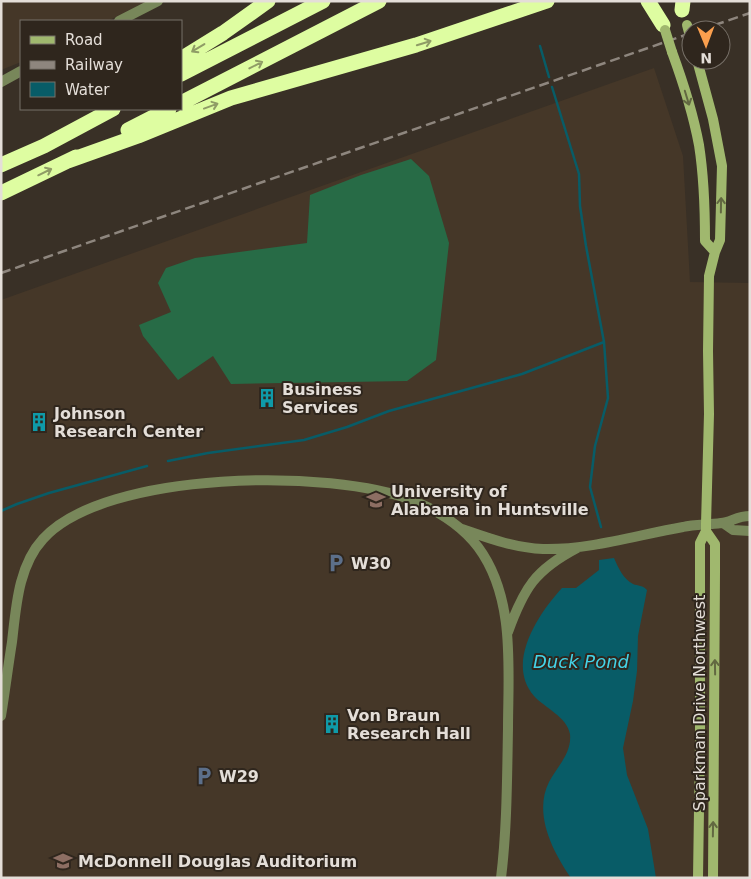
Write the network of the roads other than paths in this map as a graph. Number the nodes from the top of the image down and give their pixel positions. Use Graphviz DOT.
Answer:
graph roads {
  1 [pos="158,1"];
  2 [pos="268,1"];
  3 [pos="323,1"];
  4 [pos="380,1"];
  5 [pos="548,1"];
  6 [pos="648,1"];
  7 [pos="656,1"];
  8 [pos="682,4"];
  9 [pos="121,20"];
  10 [pos="686,20"];
  11 [pos="664,28"];
  12 [pos="182,58"];
  13 [pos="700,70"];
  14 [pos="20,72"];
  15 [pos="182,73"];
  16 [pos="1,82"];
  17 [pos="182,101"];
  18 [pos="106,110"];
  19 [pos="110,110"];
  20 [pos="167,110"];
  21 [pos="94,118"];
  22 [pos="68,161"];
  23 [pos="1,165"];
  24 [pos="1,193"];
  25 [pos="715,252"];
  26 [pos="750,516"];
  27 [pos="723,523"];
  28 [pos="459,528"];
  29 [pos="706,528"];
  30 [pos="750,531"];
  31 [pos="580,547"];
  32 [pos="507,636"];
  33 [pos="1,716"];
  34 [pos="501,878"];
  35 [pos="698,878"];
  36 [pos="712,878"];
  1 -- 9 [label="street"];
  2 -- 12 [label="highway, one-way"];
  3 -- 15 [label="highway"];
  17 -- 4 [label="highway, one-way"];
  22 -- 5 [label="highway, one-way"];
  6 -- 11 [label="highway"];
  7 -- 11 [label="main road"];
  8 -- 10 [label="main road, bridge"];
  11 -- 25 [label="main road, one-way, bridge"];
  25 -- 13 [label="main road, Sparkman Drive Northwest, one-way"];
  14 -- 16 [label="street"];
  18 -- 21 [label="highway"];
  19 -- 21 [label="highway"];
  20 -- 22 [label="highway"];
  21 -- 23 [label="highway"];
  24 -- 22 [label="highway, one-way"];
  25 -- 29 [label="main road, Sparkman Drive Northwest"];
  26 -- 27 [label="street"];
  27 -- 29 [label="street"];
  27 -- 30 [label="street"];
  28 -- 31 [label="street"];
  28 -- 32 [label="street"];
  28 -- 33 [label="street"];
  29 -- 31 [label="street"];
  29 -- 35 [label="main road, Sparkman Drive Northwest"];
  36 -- 29 [label="main road, Sparkman Drive Northwest, one-way"];
  31 -- 32 [label="street"];
  32 -- 34 [label="street"];
}
